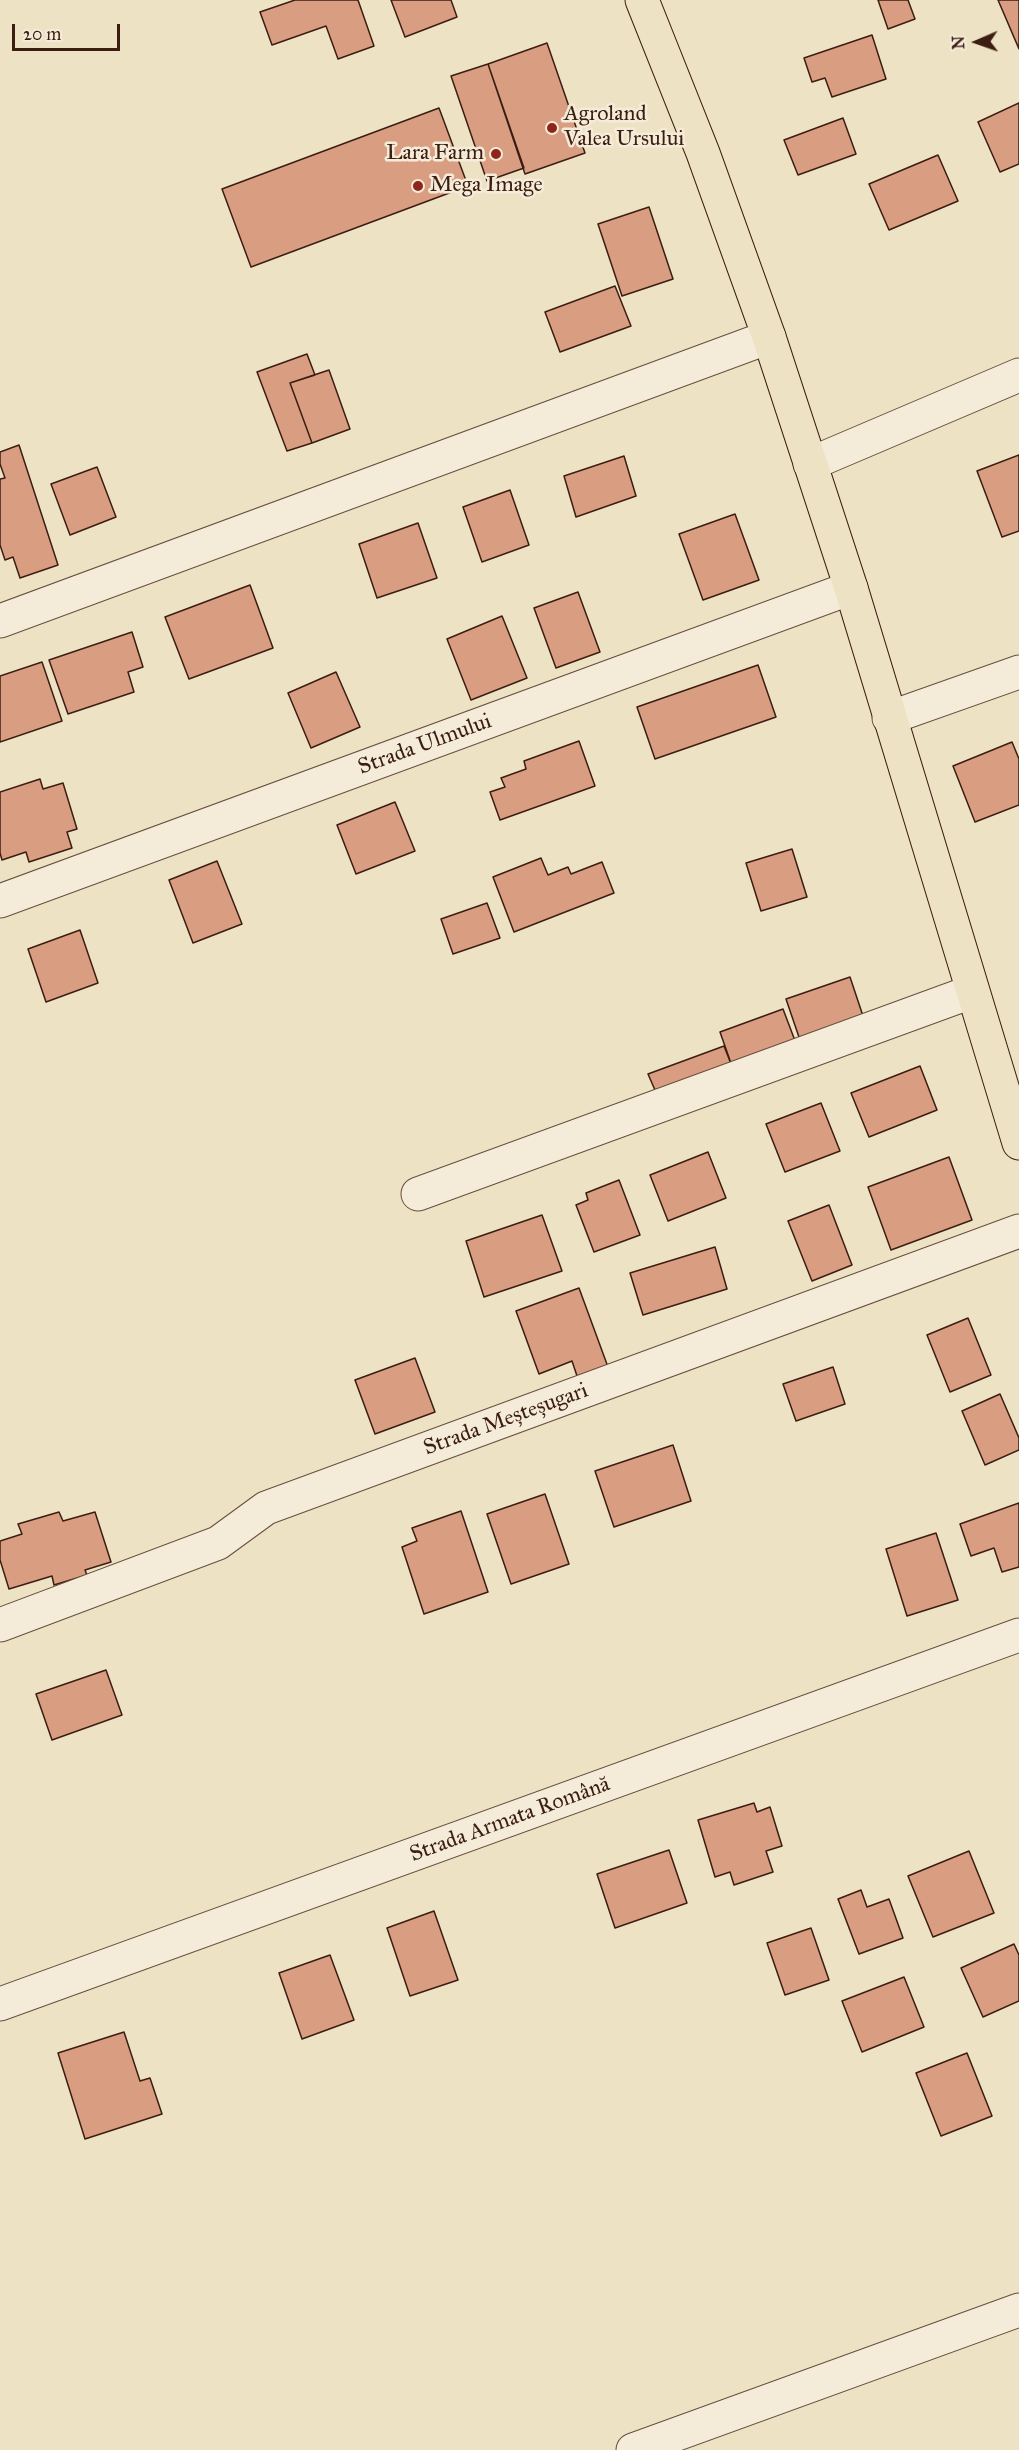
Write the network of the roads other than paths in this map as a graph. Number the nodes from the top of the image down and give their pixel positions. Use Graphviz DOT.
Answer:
graph roads {
  1 [pos="642,0"];
  2 [pos="769,337"];
  3 [pos="1019,375"];
  4 [pos="810,464"];
  5 [pos="851,588"];
  6 [pos="0,621"];
  7 [pos="1019,672"];
  8 [pos="890,718"];
  9 [pos="0,901"];
  10 [pos="971,992"];
  11 [pos="1019,1143"];
  12 [pos="418,1194"];
  13 [pos="1019,1231"];
  14 [pos="0,1625"];
  15 [pos="1019,1635"];
  16 [pos="0,2004"];
  17 [pos="1019,2310"];
  18 [pos="633,2450"];
  1 -- 2 [label="main road"];
  2 -- 4 [label="main road"];
  2 -- 6 [label="street"];
  3 -- 4 [label="street"];
  4 -- 5 [label="main road"];
  5 -- 8 [label="main road"];
  5 -- 9 [label="street, Strada Ulmului"];
  7 -- 8 [label="street"];
  8 -- 10 [label="main road"];
  10 -- 11 [label="main road"];
  10 -- 12 [label="street"];
  13 -- 14 [label="street, Strada Meșteșugari"];
  15 -- 16 [label="street, Strada Armata Română"];
  17 -- 18 [label="street"];
}
